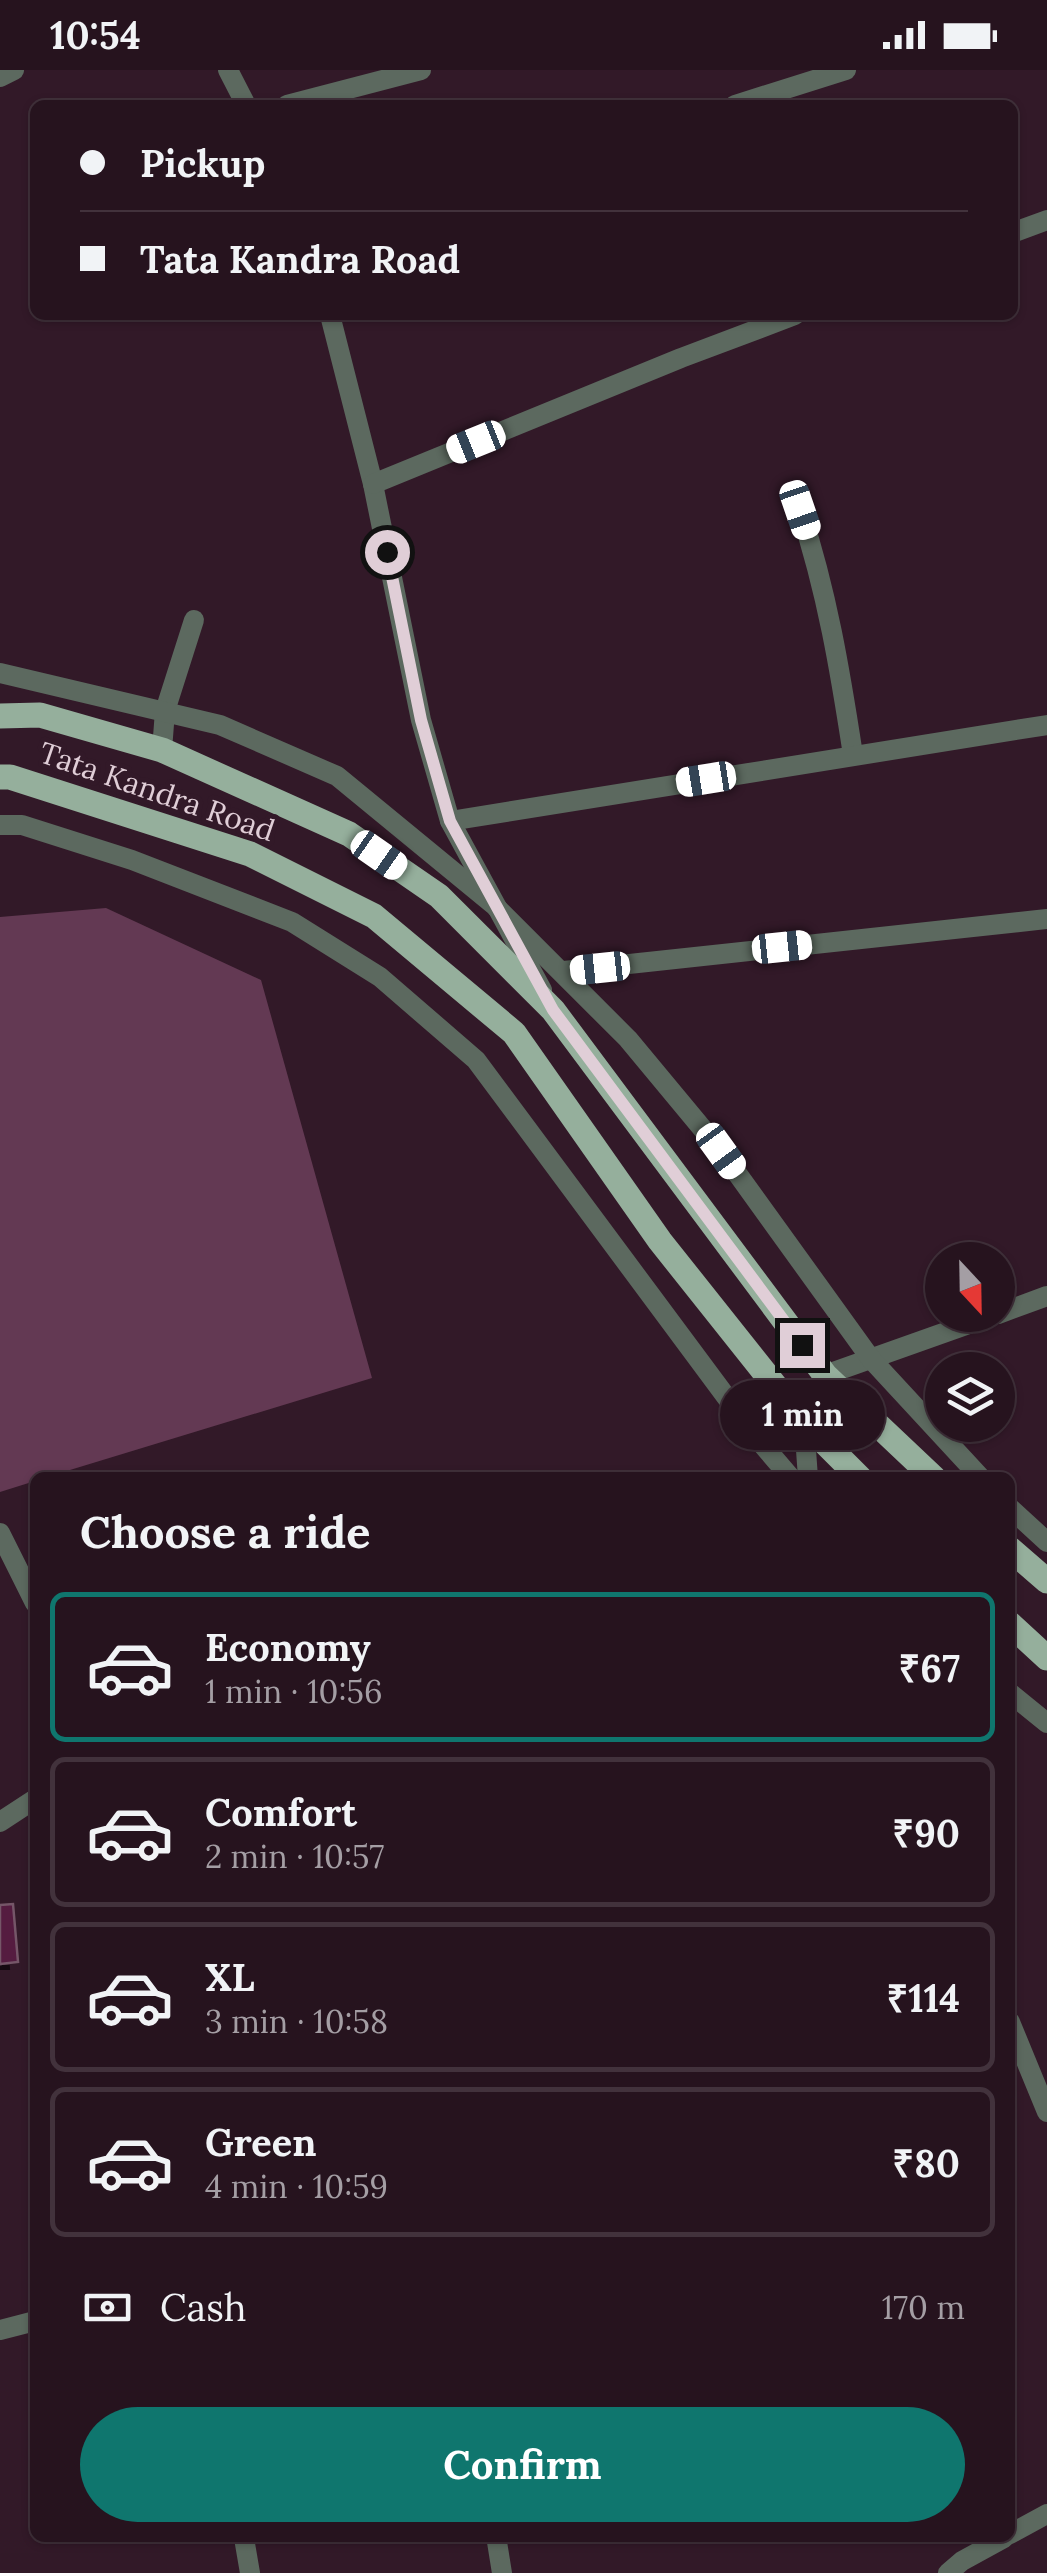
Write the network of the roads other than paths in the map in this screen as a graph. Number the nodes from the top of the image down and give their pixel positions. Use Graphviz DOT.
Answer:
graph roads {
  1 [pos="14,70"];
  2 [pos="228,70"];
  3 [pos="421,70"];
  4 [pos="846,70"];
  5 [pos="0,77"];
  6 [pos="243,100"];
  7 [pos="306,100"];
  8 [pos="751,100"];
  9 [pos="1047,220"];
  10 [pos="1018,232"];
  11 [pos="331,320"];
  12 [pos="782,320"];
  13 [pos="374,484"];
  14 [pos="800,510"];
  15 [pos="194,620"];
  16 [pos="0,673"];
  17 [pos="165,711"];
  18 [pos="0,716"];
  19 [pos="1047,725"];
  20 [pos="162,750"];
  21 [pos="853,755"];
  22 [pos="0,777"];
  23 [pos="450,821"];
  24 [pos="0,825"];
  25 [pos="494,905"];
  26 [pos="1047,919"];
  27 [pos="564,972"];
  28 [pos="553,1010"];
  29 [pos="1047,1296"];
  30 [pos="1015,1307"];
  31 [pos="946,1332"];
  32 [pos="871,1359"];
  33 [pos="825,1375"];
  34 [pos="804,1422"];
  35 [pos="786,1472"];
  36 [pos="808,1472"];
  37 [pos="854,1472"];
  38 [pos="928,1472"];
  39 [pos="976,1472"];
  40 [pos="1015,1512"];
  41 [pos="1042,1532"];
  42 [pos="0,1533"];
  43 [pos="1015,1552"];
  44 [pos="1047,1581"];
  45 [pos="30,1593"];
  46 [pos="1015,1629"];
  47 [pos="1047,1658"];
  48 [pos="1015,1697"];
  49 [pos="1047,1722"];
  50 [pos="30,1802"];
  51 [pos="0,1822"];
  52 [pos="1015,2034"];
  53 [pos="1047,2112"];
  54 [pos="30,2322"];
  55 [pos="0,2330"];
  56 [pos="1047,2514"];
  57 [pos="1015,2532"];
  58 [pos="245,2542"];
  59 [pos="498,2542"];
  60 [pos="996,2542"];
  61 [pos="250,2573"];
  62 [pos="502,2573"];
  63 [pos="948,2573"];
  1 -- 5 [label="street"];
  2 -- 6 [label="street"];
  3 -- 7 [label="street"];
  4 -- 8 [label="street"];
  9 -- 10 [label="street"];
  11 -- 13 [label="street"];
  12 -- 13 [label="street"];
  13 -- 23 [label="street"];
  14 -- 21 [label="street"];
  15 -- 17 [label="street"];
  16 -- 17 [label="street"];
  17 -- 20 [label="street"];
  17 -- 25 [label="street"];
  18 -- 20 [label="main road, Tata Kandra Road"];
  19 -- 21 [label="street"];
  20 -- 28 [label="main road, Tata Kandra Road"];
  21 -- 23 [label="street"];
  22 -- 34 [label="main road, Tata Kandra Road"];
  23 -- 25 [label="street"];
  24 -- 35 [label="street"];
  25 -- 27 [label="street"];
  25 -- 28 [label="street"];
  26 -- 27 [label="street"];
  27 -- 32 [label="street"];
  28 -- 33 [label="main road, Tata Kandra Road"];
  29 -- 30 [label="street"];
  31 -- 32 [label="street"];
  32 -- 33 [label="street"];
  32 -- 39 [label="street"];
  33 -- 34 [label="street"];
  33 -- 38 [label="main road, Tata Kandra Road"];
  34 -- 36 [label="street"];
  34 -- 37 [label="main road, Tata Kandra Road"];
  40 -- 41 [label="street"];
  42 -- 45 [label="street"];
  43 -- 44 [label="main road"];
  46 -- 47 [label="main road"];
  48 -- 49 [label="street"];
  50 -- 51 [label="street"];
  52 -- 53 [label="street"];
  54 -- 55 [label="street"];
  56 -- 57 [label="street"];
  58 -- 61 [label="street"];
  59 -- 62 [label="street"];
  60 -- 63 [label="street"];
}
